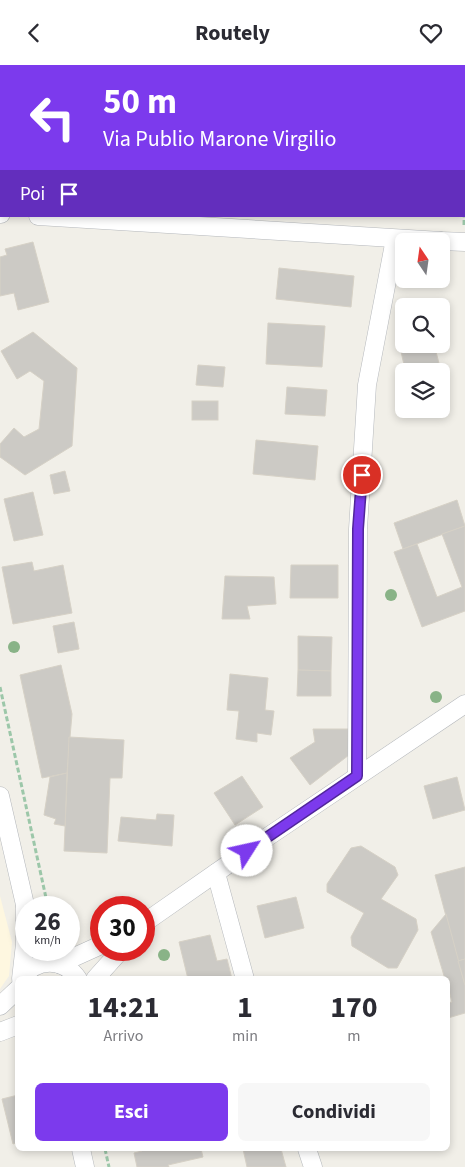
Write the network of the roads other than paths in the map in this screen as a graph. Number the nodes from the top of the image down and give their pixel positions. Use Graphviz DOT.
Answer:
graph roads {
  1 [pos="50,217"];
  2 [pos="166,221"];
  3 [pos="283,224"];
  4 [pos="394,239"];
  5 [pos="450,242"];
  6 [pos="464,243"];
  7 [pos="465,704"];
  8 [pos="357,776"];
  9 [pos="0,796"];
  10 [pos="216,873"];
  11 [pos="23,896"];
  12 [pos="155,915"];
  13 [pos="24,961"];
  14 [pos="47,961"];
  15 [pos="56,961"];
  16 [pos="111,961"];
  17 [pos="22,976"];
  18 [pos="24,976"];
  19 [pos="76,976"];
  20 [pos="98,976"];
  21 [pos="243,976"];
  22 [pos="15,992"];
  23 [pos="0,1007"];
  24 [pos="15,1026"];
  25 [pos="0,1032"];
  26 [pos="81,1151"];
  27 [pos="308,1151"];
  28 [pos="85,1167"];
  29 [pos="312,1167"];
  1 -- 2 [label="street"];
  2 -- 3 [label="street"];
  3 -- 4 [label="street"];
  4 -- 8 [label="street"];
  5 -- 6 [label="street"];
  7 -- 8 [label="street"];
  8 -- 10 [label="street"];
  9 -- 11 [label="street"];
  10 -- 12 [label="street"];
  10 -- 21 [label="street"];
  13 -- 17 [label="street"];
  14 -- 18 [label="street"];
  15 -- 19 [label="street"];
  16 -- 20 [label="street"];
  22 -- 23 [label="street"];
  24 -- 25 [label="street"];
  26 -- 28 [label="street"];
  27 -- 29 [label="street"];
}
